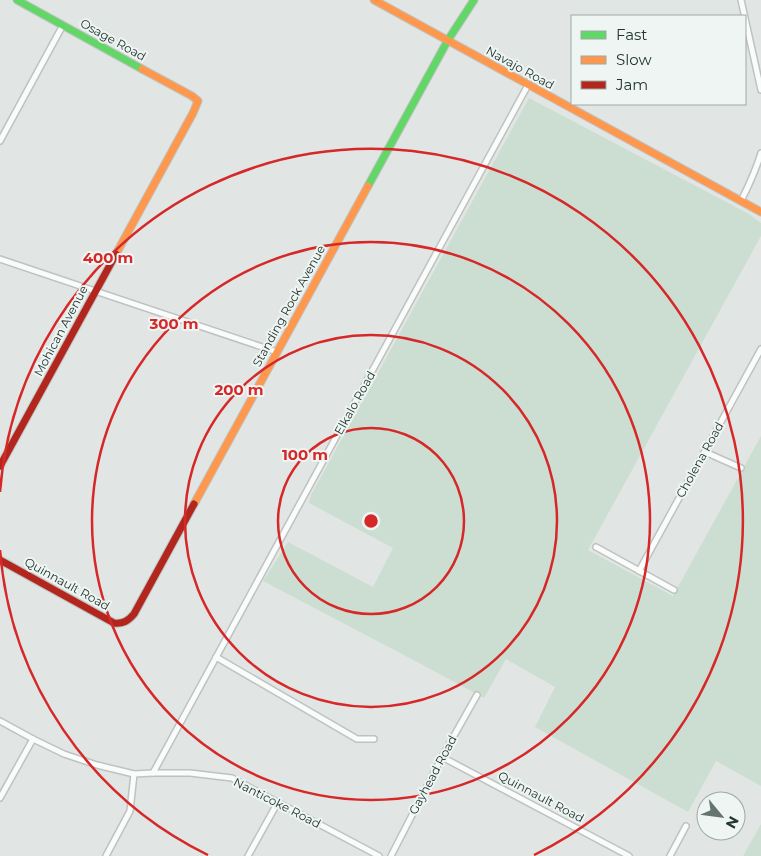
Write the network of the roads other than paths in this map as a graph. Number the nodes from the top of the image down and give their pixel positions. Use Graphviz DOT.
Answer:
graph roads {
  1 [pos="17,0"];
  2 [pos="374,0"];
  3 [pos="474,0"];
  4 [pos="741,0"];
  5 [pos="744,15"];
  6 [pos="746,22"];
  7 [pos="63,25"];
  8 [pos="448,40"];
  9 [pos="528,85"];
  10 [pos="761,90"];
  11 [pos="198,101"];
  12 [pos="0,141"];
  13 [pos="761,153"];
  14 [pos="741,201"];
  15 [pos="761,212"];
  16 [pos="0,259"];
  17 [pos="95,291"];
  18 [pos="761,350"];
  19 [pos="277,352"];
  20 [pos="705,452"];
  21 [pos="0,466"];
  22 [pos="741,468"];
  23 [pos="596,547"];
  24 [pos="0,560"];
  25 [pos="639,571"];
  26 [pos="674,590"];
  27 [pos="124,623"];
  28 [pos="216,657"];
  29 [pos="477,695"];
  30 [pos="0,721"];
  31 [pos="33,739"];
  32 [pos="374,739"];
  33 [pos="442,757"];
  34 [pos="153,773"];
  35 [pos="134,774"];
  36 [pos="0,798"];
  37 [pos="278,802"];
  38 [pos="686,826"];
  39 [pos="106,856"];
  40 [pos="248,856"];
  41 [pos="379,856"];
  42 [pos="391,856"];
  43 [pos="629,856"];
  44 [pos="670,856"];
  1 -- 7 [label="street, Osage Road"];
  2 -- 8 [label="street, Navajo Road"];
  3 -- 8 [label="street, Standing Rock Avenue"];
  4 -- 5 [label="street"];
  6 -- 10 [label="street"];
  7 -- 11 [label="street, Osage Road"];
  7 -- 12 [label="street"];
  8 -- 9 [label="street, Navajo Road"];
  8 -- 19 [label="street, Standing Rock Avenue"];
  9 -- 14 [label="street, Navajo Road"];
  9 -- 28 [label="street, Elkalo Road"];
  11 -- 17 [label="street, Mohican Avenue"];
  13 -- 14 [label="street"];
  14 -- 15 [label="street, Navajo Road"];
  16 -- 17 [label="street"];
  17 -- 19 [label="street"];
  17 -- 21 [label="street, Mohican Avenue"];
  18 -- 20 [label="street, Cholena Road"];
  19 -- 27 [label="street, Standing Rock Avenue"];
  20 -- 22 [label="street"];
  20 -- 25 [label="street, Cholena Road"];
  23 -- 25 [label="street"];
  24 -- 27 [label="street, Quinnault Road"];
  25 -- 26 [label="street"];
  28 -- 32 [label="street"];
  28 -- 34 [label="street, Elkalo Road"];
  29 -- 33 [label="street, Gayhead Road"];
  30 -- 31 [label="street, Nanticoke Road"];
  31 -- 35 [label="street, Nanticoke Road"];
  31 -- 36 [label="street"];
  33 -- 42 [label="street, Gayhead Road"];
  33 -- 43 [label="street, Quinnault Road"];
  34 -- 35 [label="street, Nanticoke Road"];
  34 -- 37 [label="street, Nanticoke Road"];
  35 -- 39 [label="street"];
  37 -- 40 [label="street"];
  37 -- 41 [label="street, Nanticoke Road"];
  38 -- 44 [label="street"];
}
